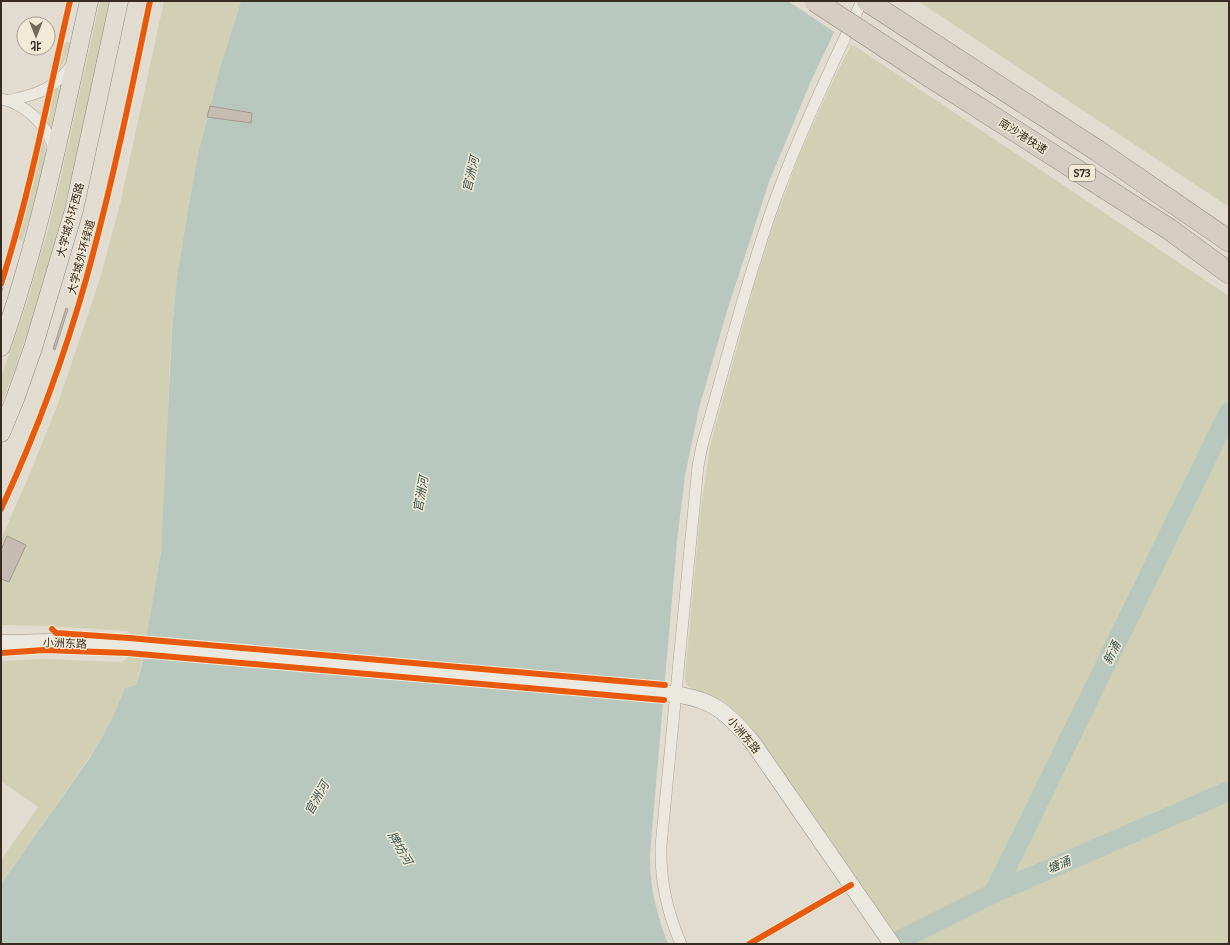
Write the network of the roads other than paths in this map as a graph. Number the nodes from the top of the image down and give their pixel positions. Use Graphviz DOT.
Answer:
graph roads {
  1 [pos="89,1"];
  2 [pos="119,1"];
  3 [pos="814,1"];
  4 [pos="862,1"];
  5 [pos="867,1"];
  6 [pos="77,56"];
  7 [pos="6,100"];
  8 [pos="55,158"];
  9 [pos="1229,241"];
  10 [pos="1229,272"];
  11 [pos="1,347"];
  12 [pos="1,433"];
  13 [pos="1,642"];
  14 [pos="670,693"];
  15 [pos="681,944"];
  16 [pos="892,944"];
  1 -- 6 [label="main road"];
  2 -- 12 [label="main road, 大学城外环西路"];
  3 -- 10 [label="highway, 南沙港快速 / S73, bridge"];
  4 -- 14 [label="street"];
  5 -- 9 [label="highway, S73"];
  6 -- 7 [label="street"];
  6 -- 8 [label="main road"];
  7 -- 8 [label="street"];
  8 -- 11 [label="main road"];
  13 -- 14 [label="main road, 小洲东路, bridge"];
  14 -- 15 [label="street"];
  14 -- 16 [label="main road, 小洲东路"];
}
